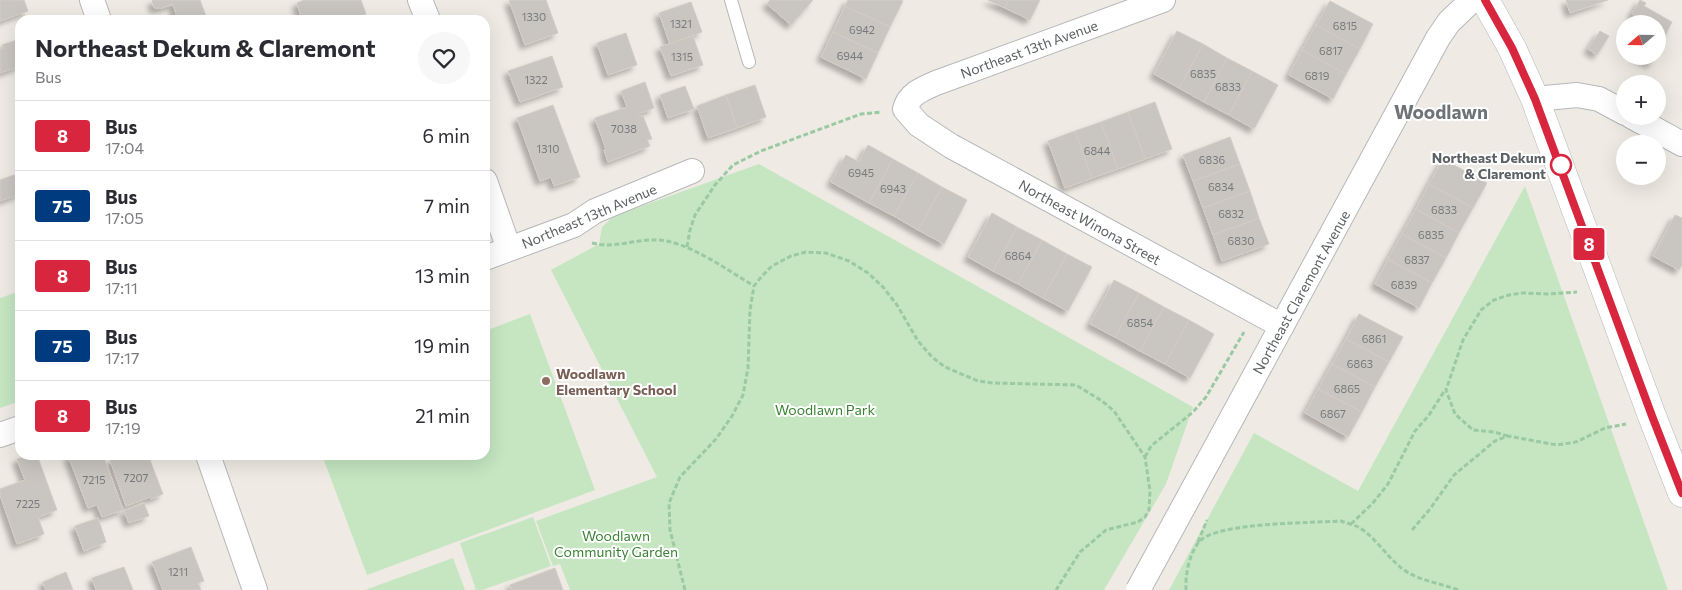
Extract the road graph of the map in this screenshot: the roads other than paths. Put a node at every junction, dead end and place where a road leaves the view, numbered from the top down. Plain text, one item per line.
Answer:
1 (92, 0) edge
2 (420, 0) edge
3 (731, 0) edge
4 (1472, 0) edge
5 (1485, 0) edge
6 (1148, 2) edge
7 (97, 15) edge
8 (426, 15) edge
9 (749, 62) dead end
10 (1535, 99) junction
11 (1616, 108) edge
12 (905, 109) joint
13 (1647, 125) edge
14 (1682, 144) edge
15 (692, 171) dead end
16 (490, 196) edge
17 (509, 250) junction
18 (490, 256) edge
19 (1282, 326) junction
20 (15, 430) edge
21 (0, 435) edge
22 (210, 460) edge
23 (1682, 493) edge
24 (255, 590) edge
25 (1138, 590) edge

1 - 7 street
2 - 8 street
3 - 9 lane
4 - 19 street, Northeast Claremont Avenue
5 - 10 street
6 - 12 street, Northeast 13th Avenue
10 - 11 street
10 - 23 street
12 - 19 street, Northeast Winona Street
13 - 14 street
15 - 17 street, Northeast 13th Avenue
16 - 17 street
17 - 18 street, Northeast 13th Avenue
19 - 25 street, Northeast Claremont Avenue, bridge
20 - 21 street
22 - 24 street

